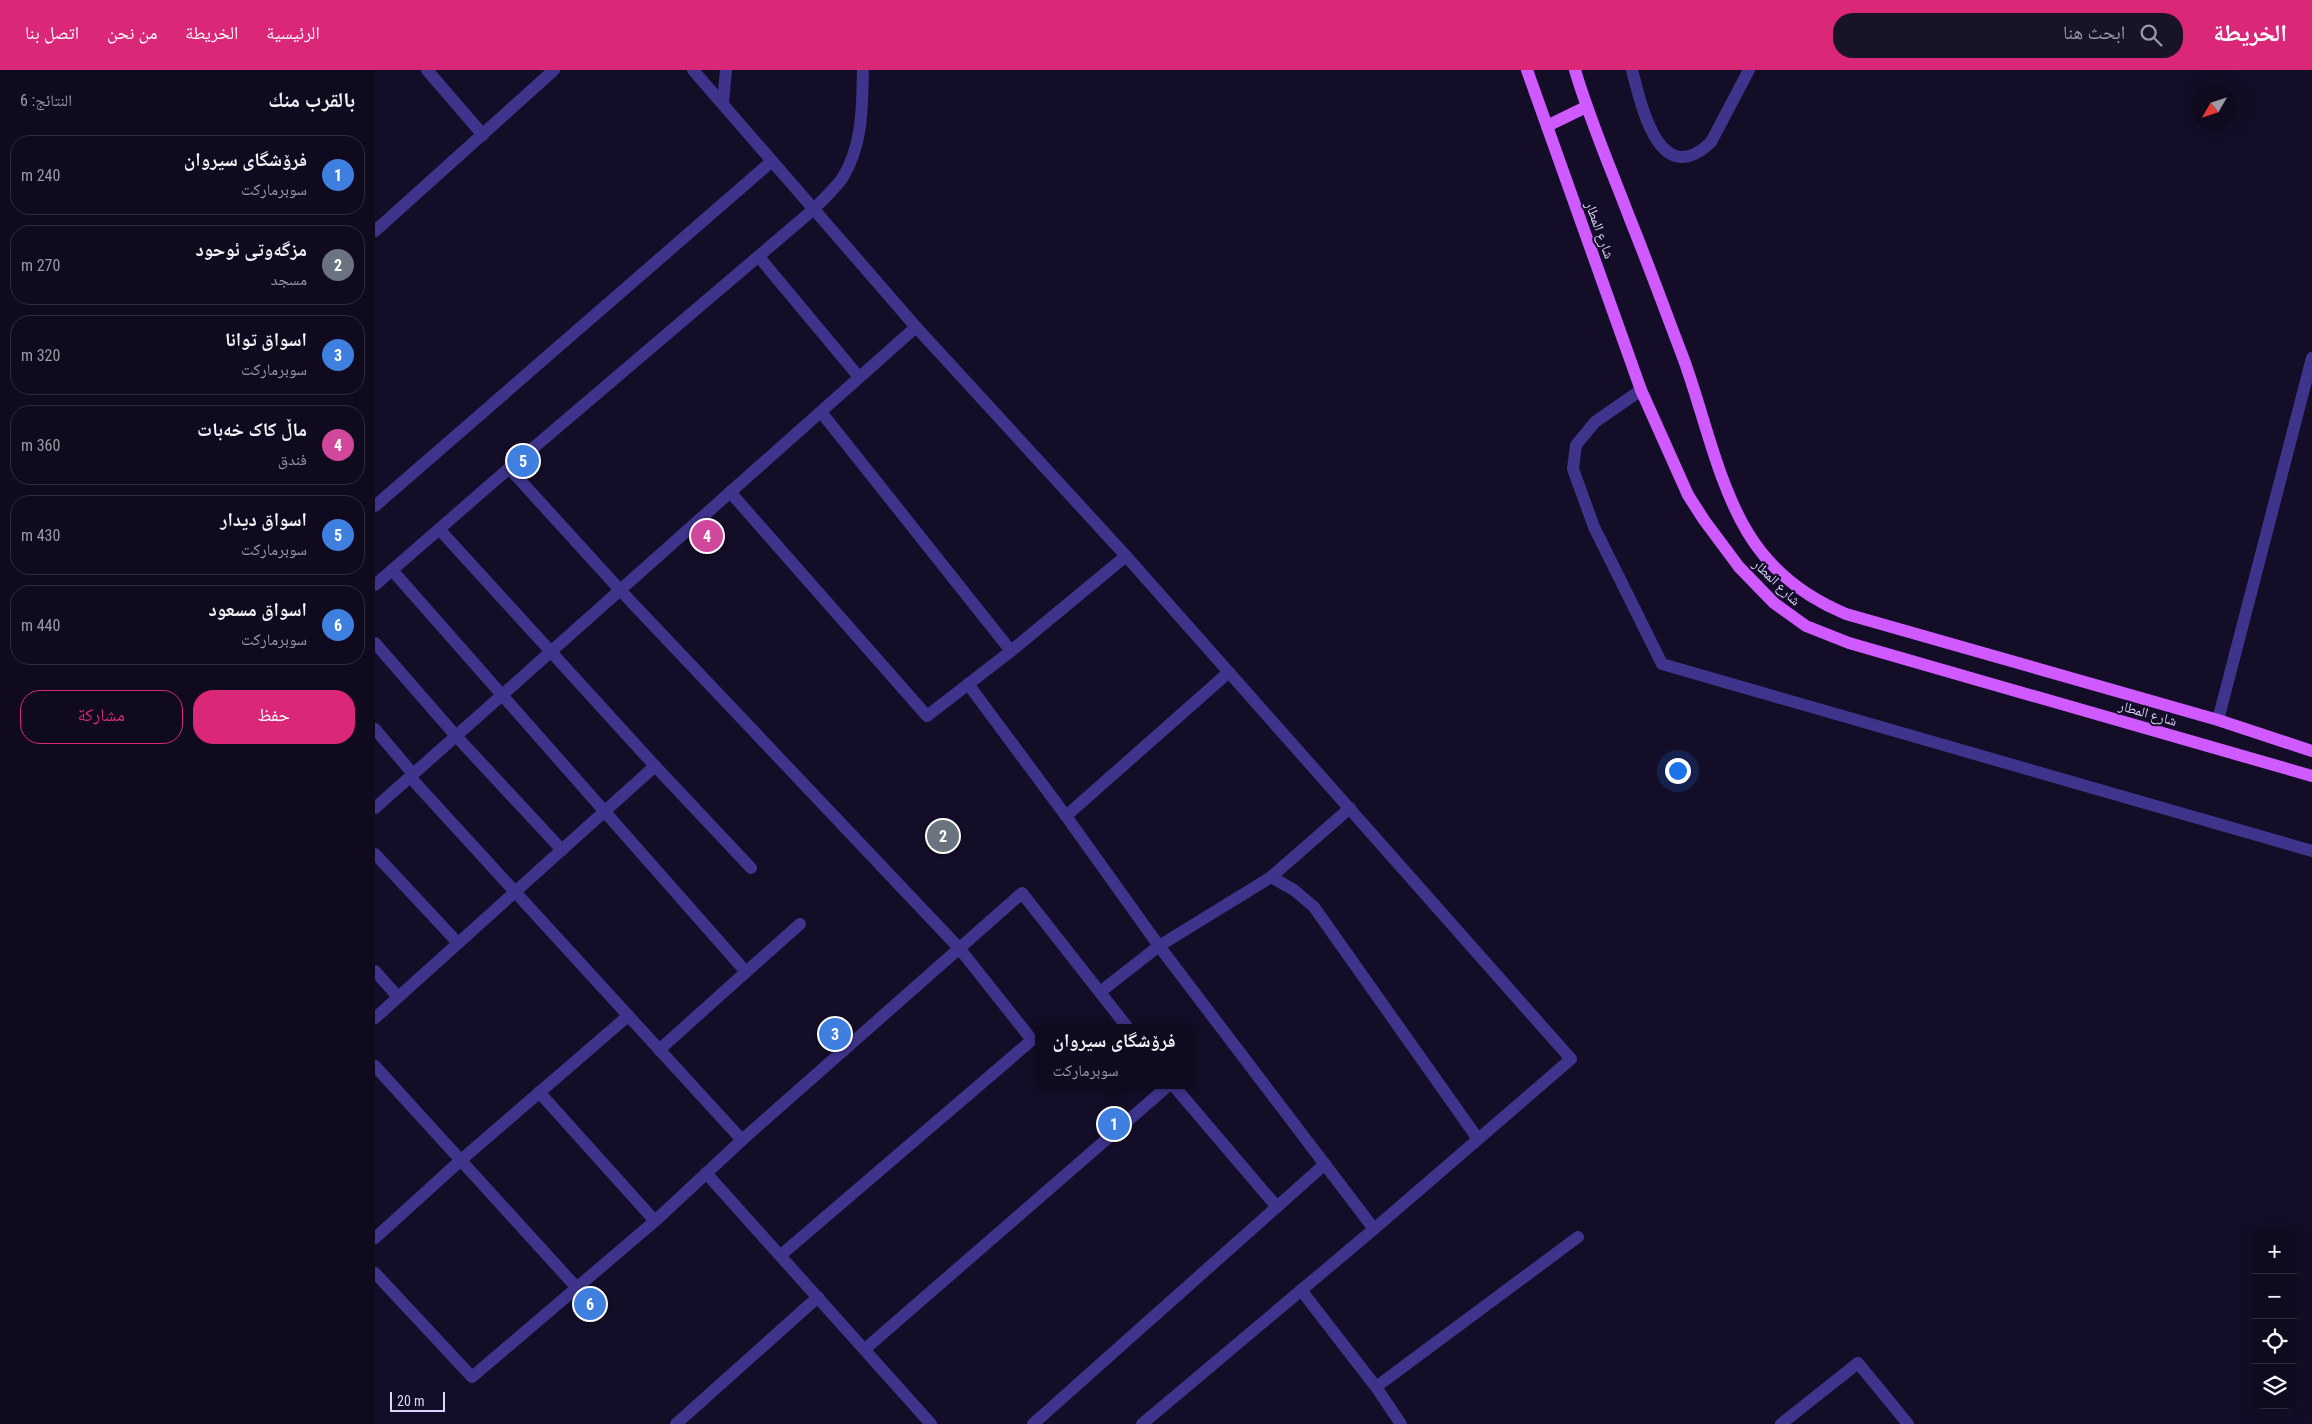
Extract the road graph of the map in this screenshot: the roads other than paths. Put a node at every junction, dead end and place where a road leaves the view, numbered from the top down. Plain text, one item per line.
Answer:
1 (427, 70) edge
2 (554, 70) edge
3 (693, 70) edge
4 (726, 70) edge
5 (863, 70) edge
6 (1527, 70) edge
7 (1575, 70) edge
8 (1632, 70) edge
9 (1749, 70) edge
10 (723, 103) junction
11 (1586, 107) junction
12 (1547, 126) junction
13 (483, 135) junction
14 (772, 161) junction
15 (814, 209) junction
16 (375, 230) edge
17 (759, 256) junction
18 (916, 327) junction
19 (2312, 358) edge
20 (859, 378) junction
21 (1641, 390) junction
22 (821, 412) junction
23 (509, 468) junction
24 (730, 492) junction
25 (375, 506) edge
26 (439, 529) junction
27 (1126, 556) junction
28 (392, 570) junction
29 (375, 585) edge
30 (620, 590) junction
31 (375, 643) edge
32 (1011, 651) junction
33 (550, 652) junction
34 (1229, 672) junction
35 (968, 684) junction
36 (503, 694) junction
37 (2218, 720) junction
38 (375, 729) edge
39 (456, 736) junction
40 (2312, 751) edge
41 (655, 766) junction
42 (411, 775) junction
43 (2312, 776) edge
44 (375, 808) edge
45 (1350, 808) junction
46 (604, 812) junction
47 (1067, 816) junction
48 (562, 850) junction
49 (2312, 851) edge
50 (375, 854) edge
51 (751, 868) dead end
52 (1271, 877) junction
53 (515, 892) junction
54 (800, 924) dead end
55 (458, 943) junction
56 (1159, 946) junction
57 (959, 948) junction
58 (375, 971) edge
59 (746, 972) junction
60 (1100, 992) junction
61 (398, 997) junction
62 (628, 1016) junction
63 (375, 1018) edge
64 (1125, 1024) edge
65 (659, 1050) junction
66 (375, 1066) edge
67 (1164, 1089) edge
68 (1176, 1089) edge
69 (539, 1092) junction
70 (1478, 1139) junction
71 (742, 1140) junction
72 (461, 1160) junction
73 (1325, 1164) junction
74 (706, 1173) junction
75 (1277, 1207) junction
76 (655, 1221) junction
77 (1374, 1229) junction
78 (1578, 1237) dead end
79 (375, 1238) edge
80 (781, 1255) junction
81 (375, 1273) edge
82 (577, 1288) junction
83 (1301, 1290) junction
84 (818, 1297) junction
85 (865, 1349) junction
86 (1376, 1387) junction
87 (676, 1424) edge
88 (931, 1424) edge
89 (1033, 1424) edge
90 (1142, 1424) edge
91 (1401, 1424) edge
92 (1781, 1424) edge
93 (1908, 1424) edge

1 - 13 street
2 - 13 street
3 - 10 street
4 - 10 street
5 - 15 street
6 - 12 main road, شارع المطار
7 - 11 main road, شارع المطار
8 - 9 street
10 - 14 street
11 - 12 main road
11 - 37 main road, شارع المطار
12 - 21 main road, شارع المطار
13 - 16 street
14 - 15 street
14 - 25 street
15 - 17 street
15 - 18 street
17 - 20 street
17 - 23 street
18 - 20 street
18 - 27 street
19 - 37 street
20 - 22 street
21 - 43 main road, شارع المطار
21 - 49 street
22 - 24 street
22 - 32 street
23 - 26 street
23 - 30 street
24 - 30 street
24 - 35 street
26 - 28 street
26 - 33 street
27 - 32 street
27 - 34 street
28 - 29 street
28 - 36 street
30 - 33 street
30 - 57 street
31 - 39 street
32 - 35 street
33 - 36 street
33 - 41 street
34 - 45 street
34 - 47 street
35 - 47 street
36 - 39 street
36 - 46 street
37 - 40 main road, شارع المطار
38 - 42 street
39 - 42 street
39 - 48 street
41 - 46 street
41 - 51 street
42 - 44 street
42 - 53 street
45 - 52 street
45 - 70 street
46 - 48 street
46 - 59 street
47 - 56 street
48 - 53 street
50 - 55 street
52 - 56 street
52 - 70 street
53 - 55 street
53 - 62 street
54 - 59 street
55 - 61 street
56 - 60 street
56 - 73 street
57 - 60 street
57 - 71 street
57 - 80 street
58 - 61 street
59 - 65 street
60 - 64 street
61 - 63 street
62 - 65 street
62 - 69 street
65 - 71 street
66 - 72 street
67 - 85 street
68 - 75 street
69 - 72 street
69 - 76 street
70 - 77 street
71 - 74 street
72 - 79 street
72 - 82 street
73 - 75 street
73 - 77 street
74 - 76 street
74 - 80 street
75 - 89 street
76 - 82 street
77 - 83 street
78 - 86 street
80 - 84 street
81 - 82 street
83 - 86 street
83 - 90 street
84 - 85 street
84 - 87 street
85 - 88 street
86 - 91 street
92 - 93 street

